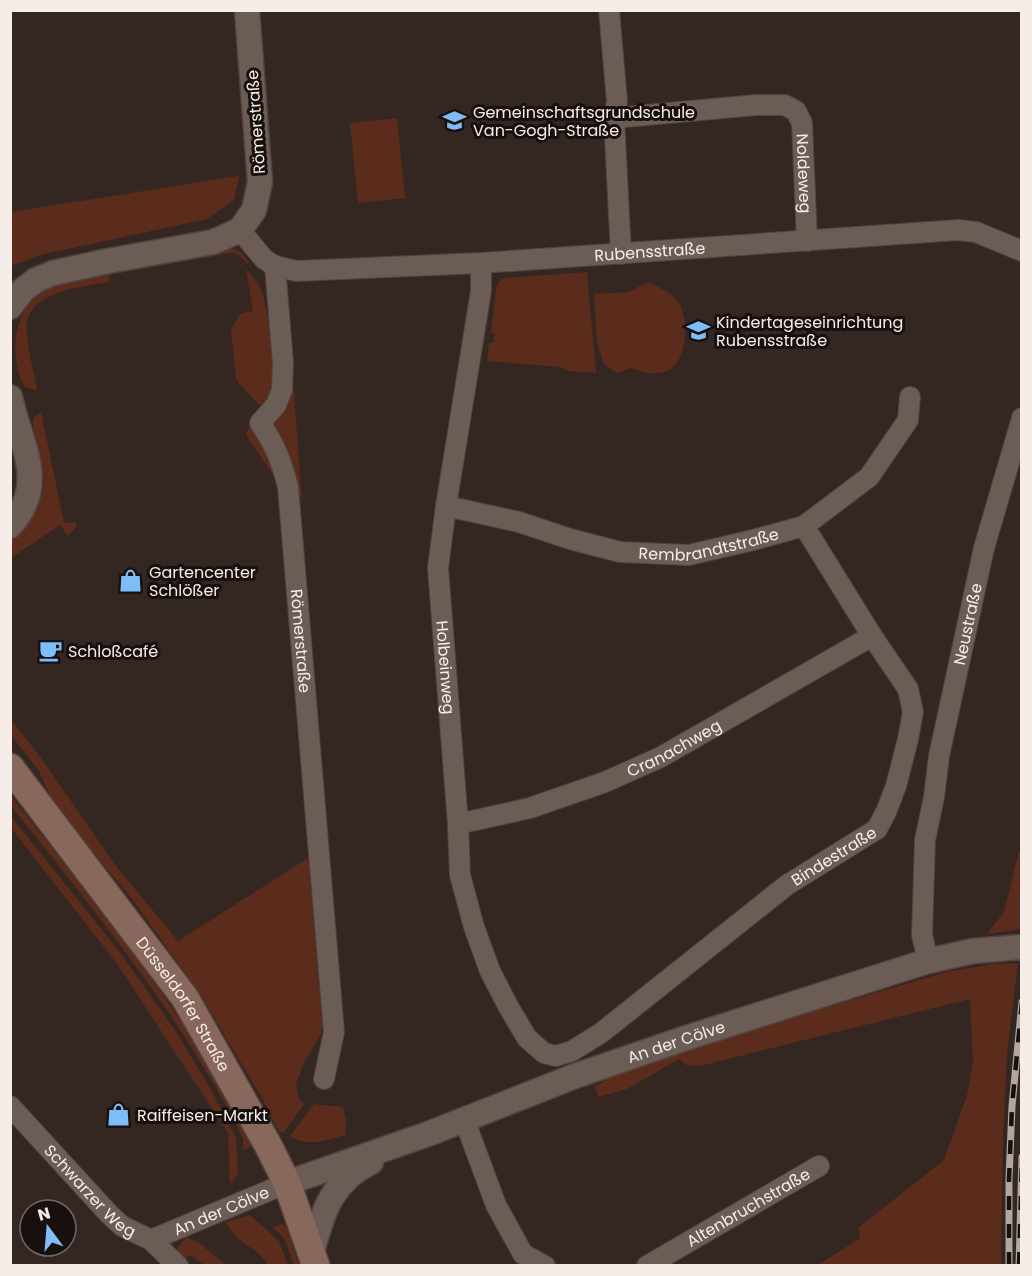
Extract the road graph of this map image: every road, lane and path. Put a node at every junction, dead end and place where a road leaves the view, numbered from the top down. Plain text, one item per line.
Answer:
1 (247, 10) edge
2 (609, 10) edge
3 (614, 118) junction
4 (240, 230) junction
5 (807, 242) junction
6 (1022, 251) edge
7 (621, 254) junction
8 (481, 263) junction
9 (275, 266) junction
10 (10, 307) edge
11 (10, 397) edge
12 (910, 397) dead end
13 (1022, 418) edge
14 (446, 506) junction
15 (10, 526) edge
16 (804, 526) junction
17 (872, 636) junction
18 (10, 767) edge
19 (458, 824) junction
20 (1017, 947) edge
21 (928, 961) junction
22 (544, 1053) joint
23 (324, 1079) dead end
24 (10, 1106) edge
25 (464, 1119) junction
26 (428, 1134) junction
27 (819, 1166) dead end
28 (286, 1183) junction
29 (151, 1240) junction
30 (314, 1258) edge
31 (178, 1266) edge
32 (545, 1266) edge
33 (647, 1266) edge

1 - 4 street, Römerstraße
2 - 3 street
3 - 5 street, Noldeweg
3 - 7 street
4 - 9 street
4 - 10 street
5 - 6 street, Rubensstraße
5 - 7 street, Rubensstraße
7 - 8 street, Rubensstraße
8 - 9 street, Rubensstraße
8 - 14 street, Holbeinweg
9 - 23 street, Römerstraße
11 - 15 street
12 - 16 street, Rembrandtstraße
13 - 21 street, Neustraße
14 - 16 street, Rembrandtstraße
14 - 19 street, Holbeinweg
16 - 17 street, Bindestraße
17 - 19 street, Cranachweg
17 - 22 street, Bindestraße
18 - 28 main road, Düsseldorfer Straße
19 - 22 street, Holbeinweg
20 - 21 street, An der Cölve
21 - 25 street, An der Cölve
24 - 29 street, Schwarzer Weg
25 - 26 street, An der Cölve
25 - 32 street
26 - 28 street, An der Cölve
26 - 30 street, An der Cölve
27 - 33 street, Altenbruchstraße
28 - 29 street, An der Cölve
28 - 30 main road, Düsseldorfer Straße
29 - 31 street, Schwarzer Weg

